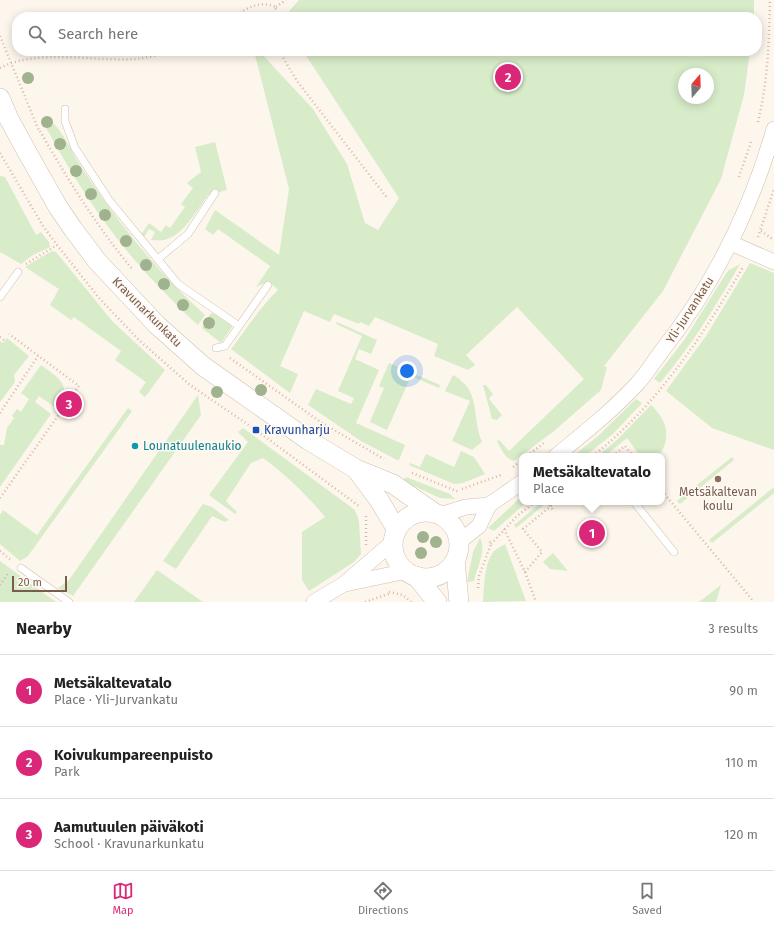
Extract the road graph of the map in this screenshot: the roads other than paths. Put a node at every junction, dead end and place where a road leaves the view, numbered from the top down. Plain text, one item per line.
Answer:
1 (1, 105) edge
2 (65, 109) dead end
3 (774, 129) edge
4 (215, 193) dead end
5 (731, 243) junction
6 (158, 259) junction
7 (774, 262) edge
8 (18, 272) road end
9 (268, 285) dead end
10 (0, 297) edge
11 (238, 326) junction
12 (216, 348) road end
13 (560, 453) edge
14 (356, 469) junction
15 (519, 484) edge
16 (490, 505) junction
17 (636, 505) edge
18 (437, 514) junction
19 (395, 536) junction
20 (459, 542) junction
21 (674, 552) dead end
22 (455, 562) junction
23 (21, 568) dead end
24 (411, 573) junction
25 (344, 584) junction
26 (69, 602) edge
27 (314, 602) edge
28 (437, 602) edge
29 (459, 602) edge

1 - 14 street, Kravunarkunkatu
2 - 6 lane
3 - 5 street, Yli-Jurvankatu
4 - 6 lane
5 - 7 street
5 - 13 street, Yli-Jurvankatu
6 - 11 lane
8 - 10 lane
9 - 11 lane
11 - 12 lane
14 - 18 street, Kravunarkunkatu
14 - 19 street, Kravunarkunkatu
15 - 16 street
16 - 18 street
16 - 20 street
17 - 21 lane
18 - 19 street
18 - 20 street
19 - 24 street
19 - 25 street
20 - 22 street
22 - 24 street
22 - 29 street
23 - 26 lane
24 - 25 street
24 - 28 street
25 - 27 street

